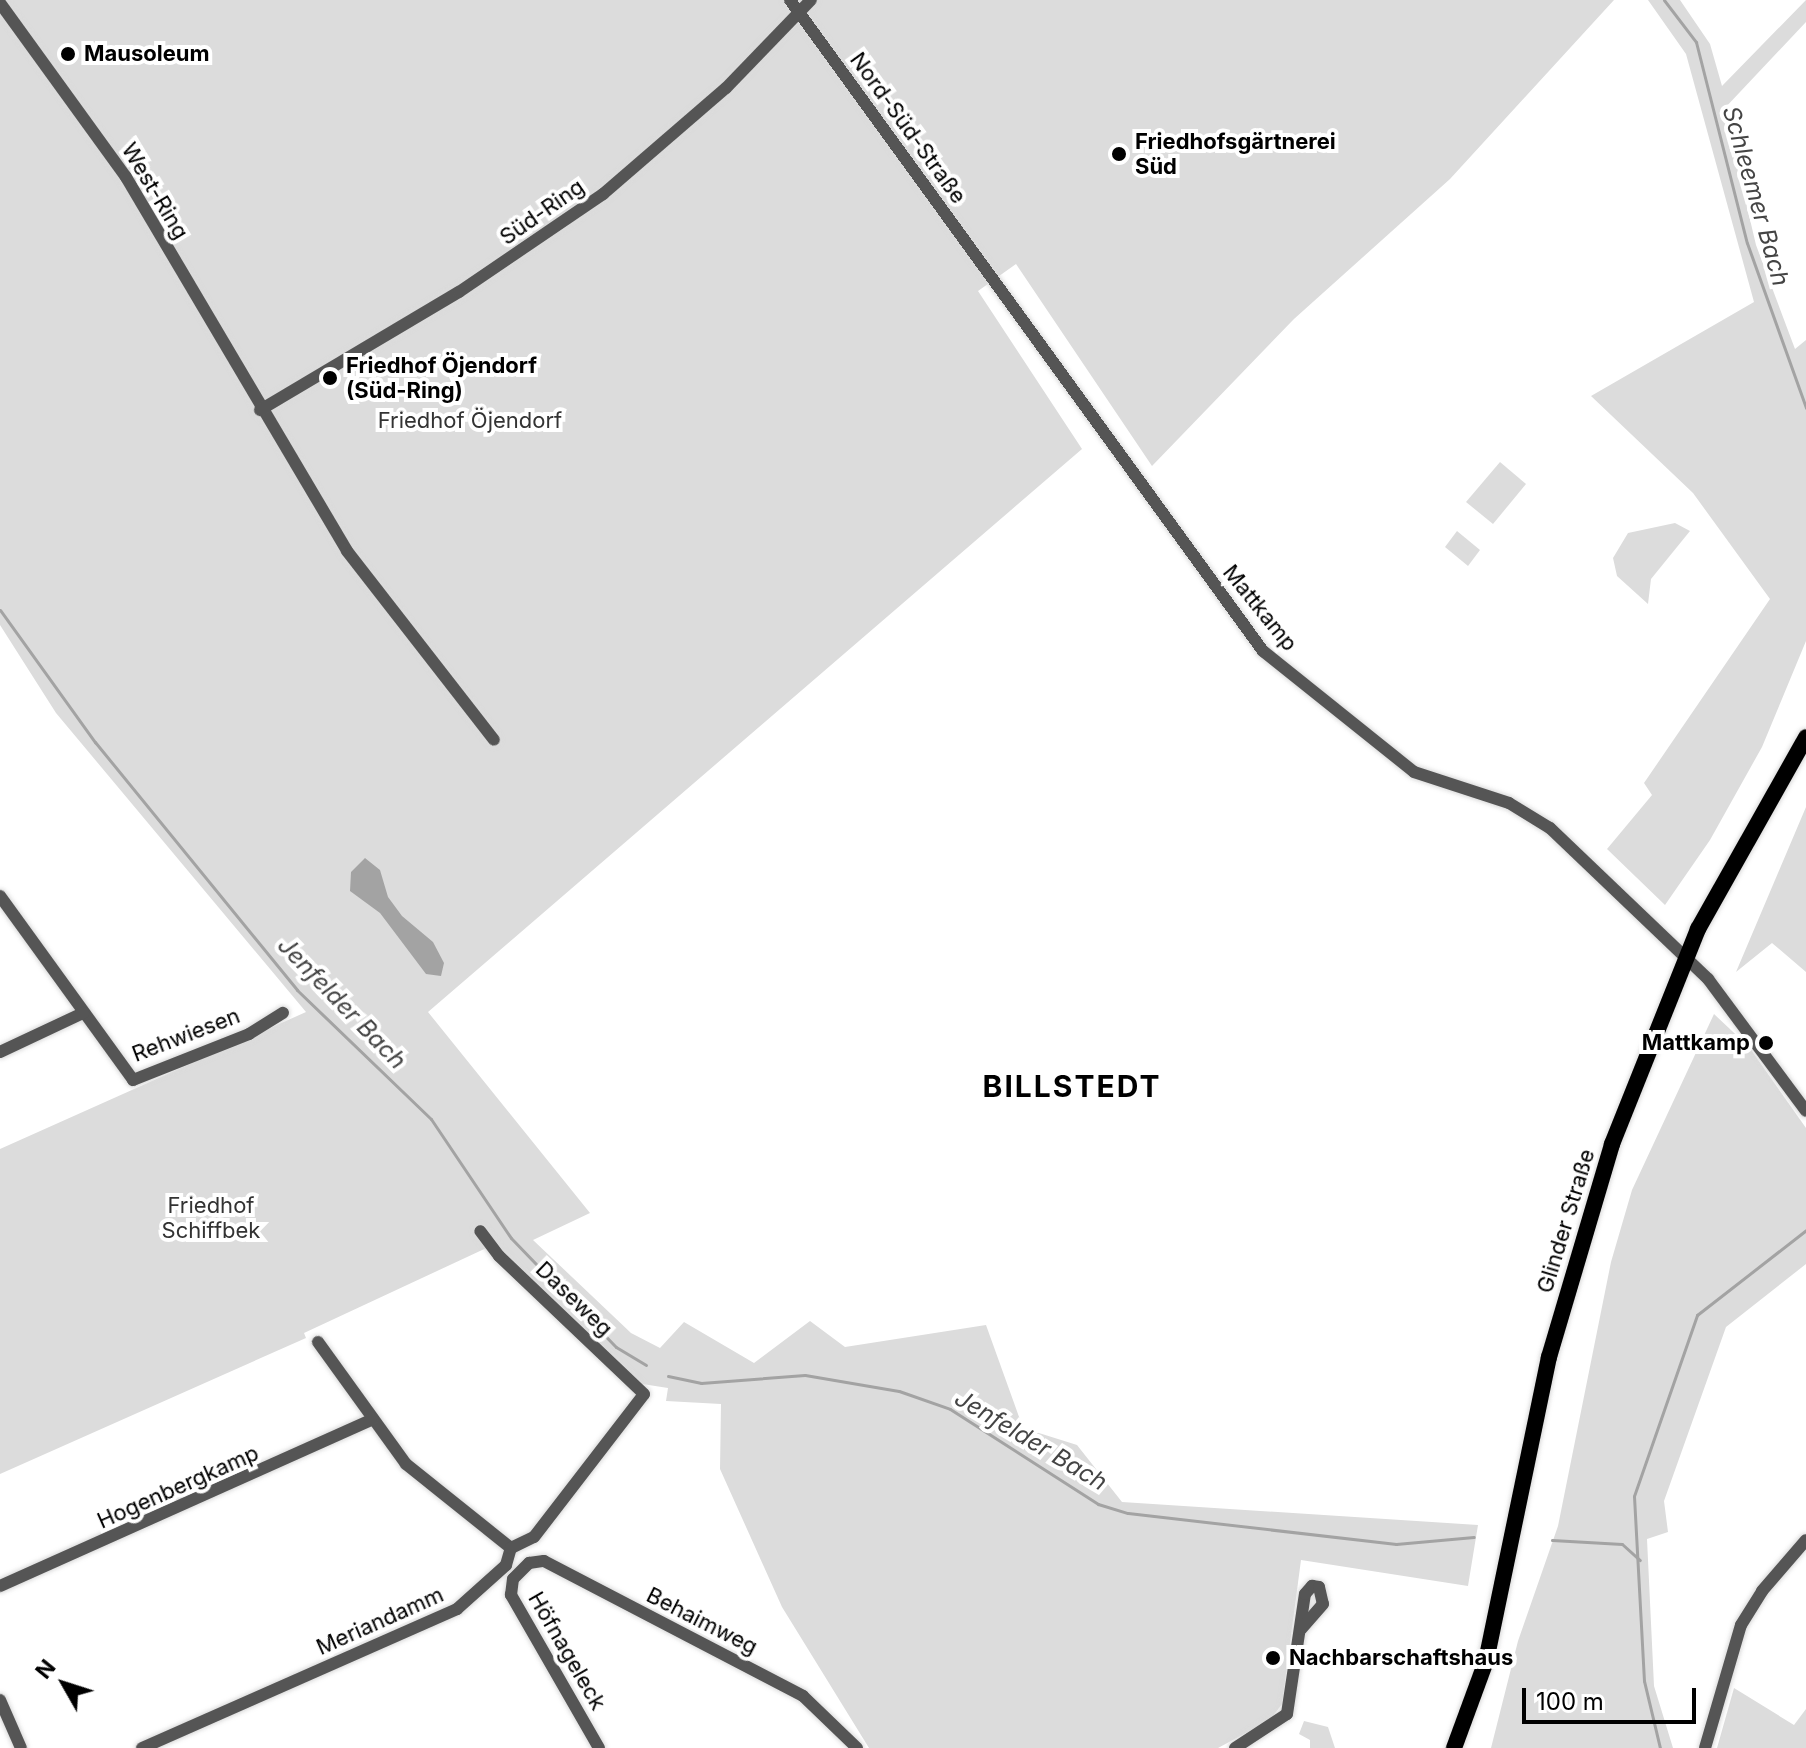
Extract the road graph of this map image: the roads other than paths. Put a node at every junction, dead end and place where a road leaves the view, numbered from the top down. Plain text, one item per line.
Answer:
1 (790, 0) edge
2 (811, 0) edge
3 (0, 3) edge
4 (800, 12) junction
5 (994, 279) joint
6 (260, 410) junction
7 (1806, 737) edge
8 (494, 740) dead end
9 (0, 896) edge
10 (1686, 957) junction
11 (83, 1013) junction
12 (283, 1013) dead end
13 (0, 1052) edge
14 (1806, 1111) edge
15 (480, 1231) dead end
16 (318, 1342) dead end
17 (644, 1394) joint
18 (371, 1420) junction
19 (1806, 1540) edge
20 (511, 1548) junction
21 (517, 1573) joint
22 (0, 1586) edge
23 (1301, 1629) dead end
24 (0, 1700) edge
25 (21, 1748) edge
26 (142, 1748) edge
27 (599, 1748) edge
28 (857, 1748) edge
29 (1235, 1748) edge
30 (1454, 1748) edge
31 (1705, 1748) edge

1 - 4 street, Nord-Süd-Straße
2 - 4 street, Süd-Ring
3 - 6 street, West-Ring
4 - 5 street, Nord-Süd-Straße
4 - 6 street, Süd-Ring
5 - 10 street, Mattkamp
6 - 8 street, West-Ring
7 - 10 main road, Glinder Straße
9 - 11 street
10 - 14 street, Mattkamp
10 - 30 main road, Glinder Straße
11 - 12 street, Rehwiesen
11 - 13 street
15 - 17 street, Daseweg
16 - 18 street
17 - 20 street, Meriandamm
18 - 20 street
18 - 22 street, Hogenbergkamp
19 - 31 street
20 - 26 street, Meriandamm
21 - 27 street, Höfnageleck
21 - 28 street, Behaimweg
23 - 29 street
24 - 25 street

